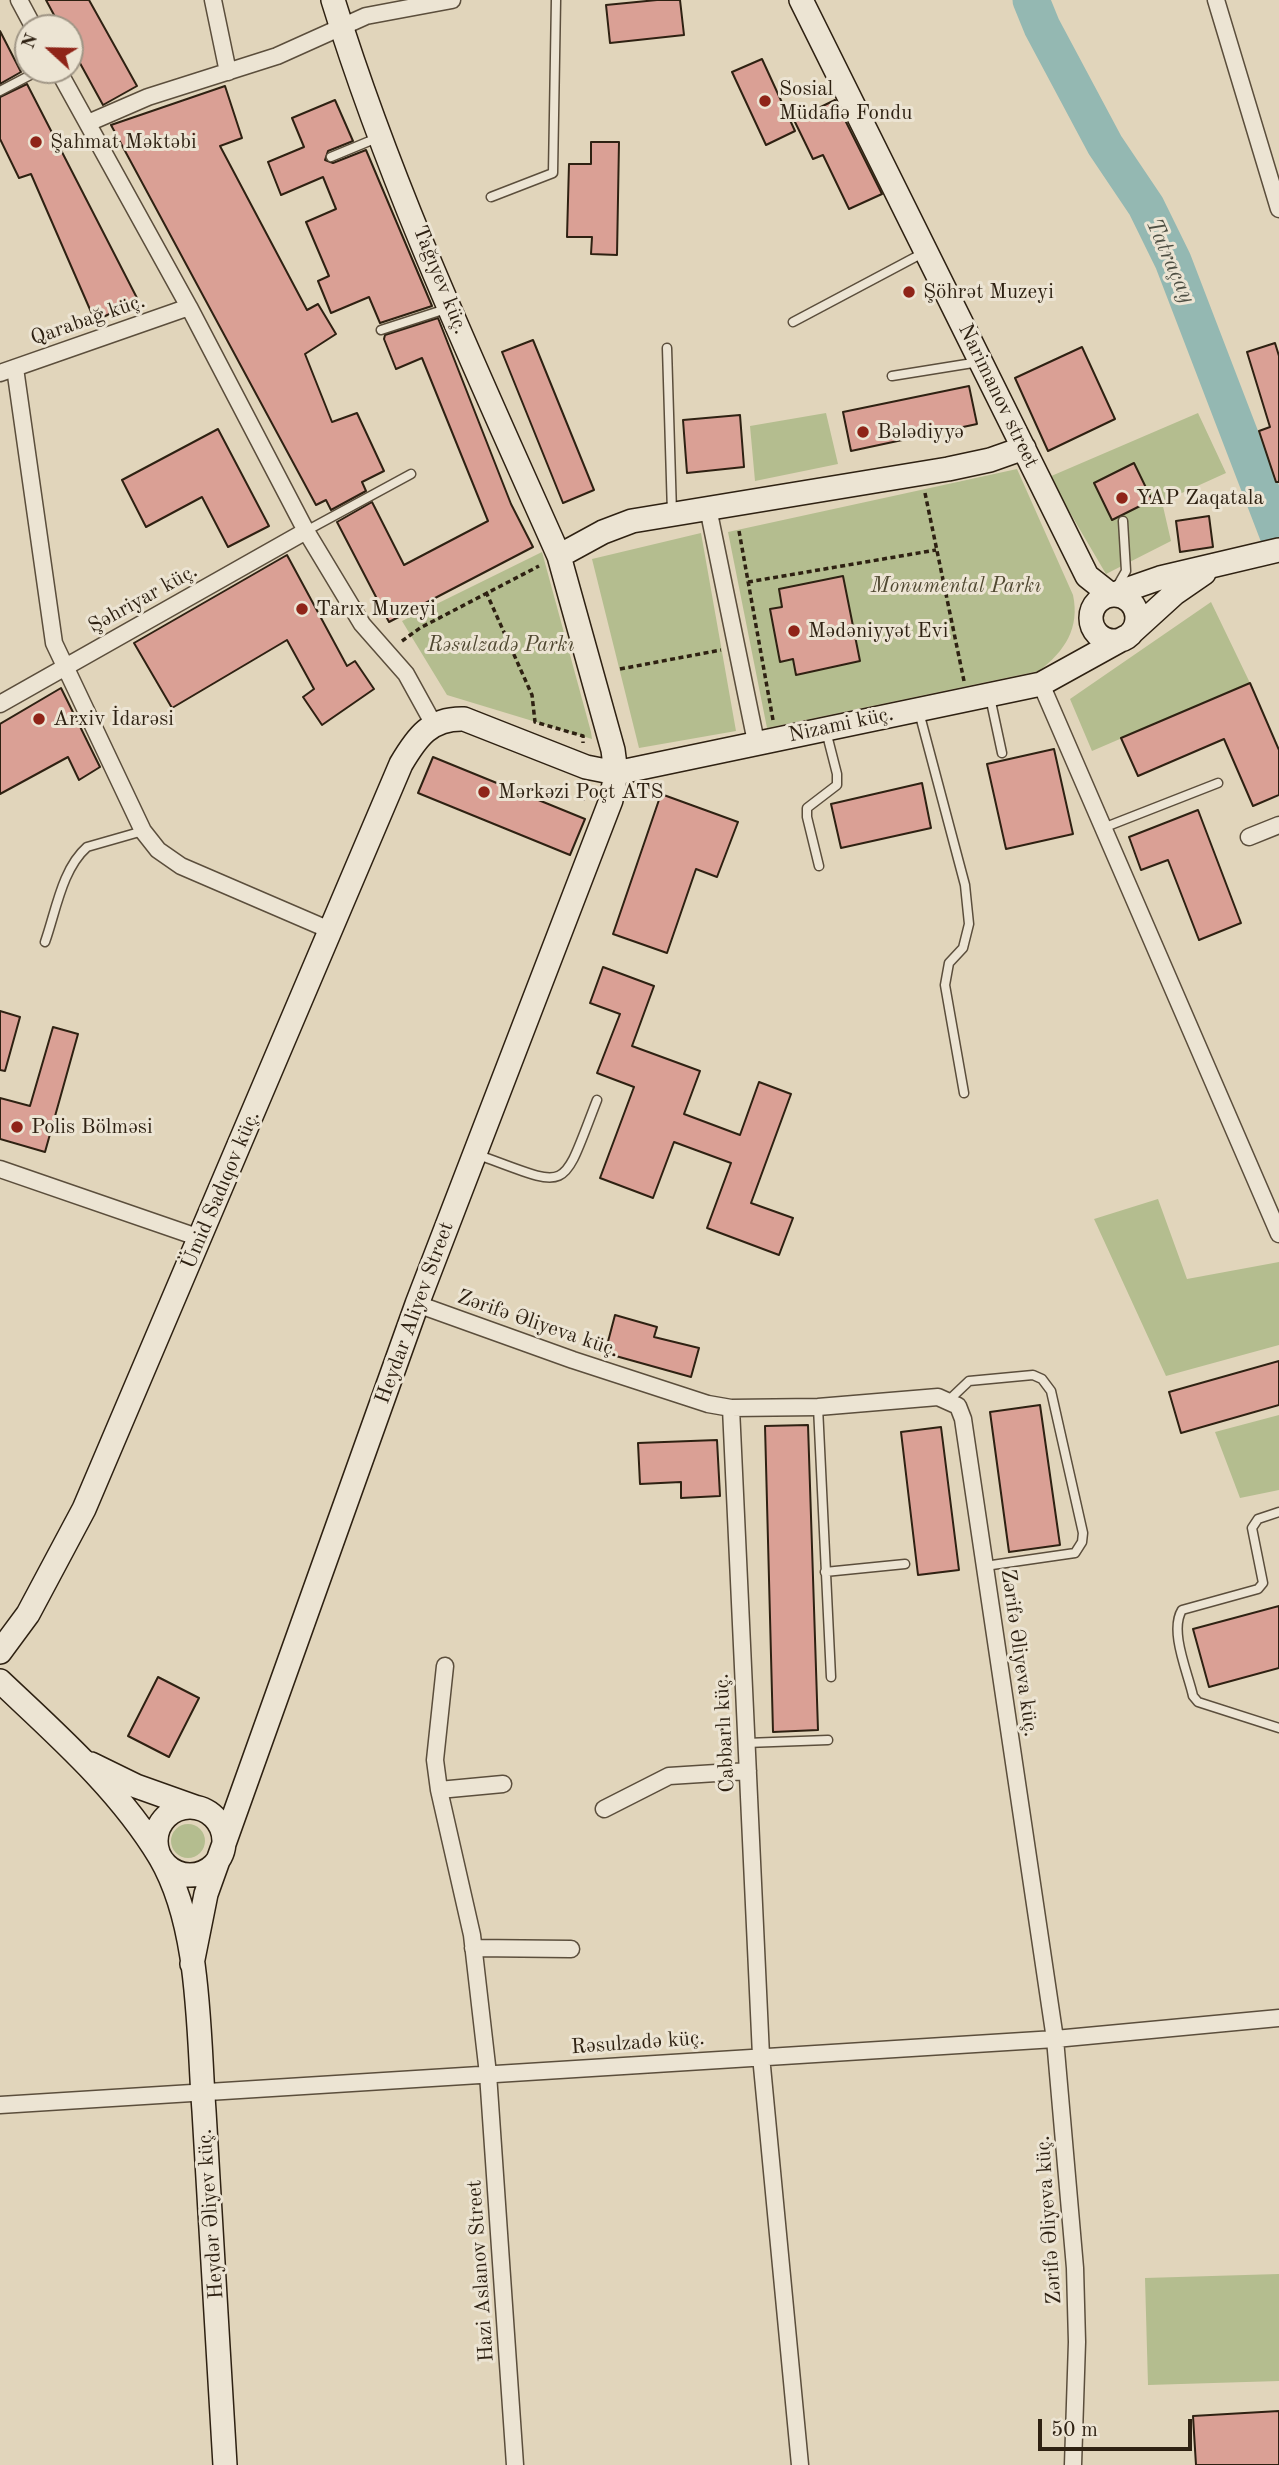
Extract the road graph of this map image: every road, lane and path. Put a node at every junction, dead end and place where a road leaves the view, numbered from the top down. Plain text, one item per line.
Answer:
1 (213, 0) edge
2 (333, 0) edge
3 (452, 0) edge
4 (556, 0) edge
5 (801, 0) edge
6 (1216, 0) edge
7 (341, 27) junction
8 (228, 72) junction
9 (66, 84) edge
10 (88, 123) junction
11 (381, 136) junction
12 (331, 157) dead end
13 (491, 197) dead end
14 (1279, 209) edge
15 (927, 251) junction
16 (189, 307) junction
17 (450, 308) junction
18 (793, 323) dead end
19 (381, 330) dead end
20 (667, 348) dead end
21 (982, 362) junction
22 (8, 371) edge
23 (892, 376) dead end
24 (1024, 448) junction
25 (411, 474) dead end
26 (925, 491) dead end
27 (708, 508) junction
28 (672, 513) junction
29 (1123, 521) dead end
30 (306, 531) junction
31 (738, 531) dead end
32 (937, 550) junction
33 (1279, 550) edge
34 (559, 556) junction
35 (1222, 563) junction
36 (748, 582) junction
37 (486, 592) junction
38 (1111, 595) junction
39 (1091, 618) junction
40 (1128, 635) junction
41 (722, 649) dead end
42 (386, 652) junction
43 (63, 668) junction
44 (620, 669) dead end
45 (1064, 673) junction
46 (1041, 684) junction
47 (965, 686) dead end
48 (989, 694) junction
49 (0, 704) edge
50 (918, 709) junction
51 (433, 723) junction
52 (774, 726) dead end
53 (826, 728) junction
54 (583, 736) dead end
55 (756, 742) junction
56 (1002, 753) dead end
57 (617, 773) junction
58 (1218, 783) dead end
59 (1279, 825) edge
60 (1103, 828) junction
61 (143, 831) junction
62 (1249, 837) dead end
63 (819, 866) dead end
64 (332, 931) junction
65 (45, 942) dead end
66 (964, 1093) dead end
67 (597, 1100) dead end
68 (474, 1153) junction
69 (0, 1169) edge
70 (1279, 1234) edge
71 (200, 1238) junction
72 (417, 1304) junction
73 (949, 1399) junction
74 (818, 1407) junction
75 (731, 1408) junction
76 (1279, 1512) edge
77 (905, 1564) dead end
78 (985, 1566) junction
79 (825, 1572) junction
80 (0, 1653) edge
81 (445, 1666) dead end
82 (831, 1677) dead end
83 (0, 1681) edge
84 (1279, 1728) edge
85 (828, 1740) dead end
86 (746, 1743) junction
87 (86, 1762) junction
88 (748, 1771) junction
89 (503, 1784) dead end
90 (439, 1790) junction
91 (198, 1808) junction
92 (604, 1809) dead end
93 (159, 1857) junction
94 (220, 1857) junction
95 (473, 1948) junction
96 (571, 1949) dead end
97 (192, 1964) junction
98 (1279, 2018) edge
99 (1055, 2039) junction
100 (761, 2056) junction
101 (488, 2074) junction
102 (202, 2094) junction
103 (0, 2105) edge
104 (225, 2465) edge
105 (515, 2465) edge
106 (800, 2465) edge
107 (1073, 2465) edge

1 - 8 street
2 - 7 main road, Tağıyev küç.
3 - 7 street
4 - 13 lane
5 - 15 main road, Narimanov street
6 - 14 street
7 - 8 street
7 - 11 main road, Tağıyev küç.
8 - 10 street
9 - 10 street
10 - 16 street
11 - 12 lane
11 - 17 main road, Tağıyev küç.
15 - 18 lane
15 - 21 main road, Narimanov street
16 - 22 street, Qarabağ küç.
16 - 30 street
17 - 19 lane
17 - 34 main road, Tağıyev küç.
20 - 28 lane
21 - 23 lane
21 - 24 main road, Narimanov street
22 - 43 street
24 - 27 main road
24 - 38 main road, Narimanov street
25 - 30 lane
26 - 32 path
27 - 28 main road
27 - 55 street
28 - 34 main road
29 - 38 lane
30 - 42 street
30 - 43 street, Şəhriyar küç.
31 - 36 path
32 - 36 path
32 - 47 path
33 - 35 main road
34 - 37 path
34 - 57 main road, Tağıyev küç.
35 - 38 main road
35 - 40 main road, Nizami küç.
36 - 52 path
37 - 42 path
37 - 54 path
38 - 39 main road
38 - 40 main road
39 - 40 main road
39 - 45 main road
40 - 45 main road, Nizami küç.
41 - 44 path
42 - 51 street
43 - 49 street, Şəhriyar küç.
43 - 61 street
45 - 46 main road, Nizami küç.
46 - 48 main road, Nizami küç.
46 - 60 street
48 - 50 main road, Nizami küç.
48 - 56 lane
50 - 53 main road, Nizami küç.
50 - 66 lane
51 - 57 main road
51 - 64 main road, Ümid Sadıqov küç.
53 - 55 main road, Nizami küç.
53 - 63 lane
55 - 57 main road, Nizami küç.
57 - 68 main road, Heydar Aliyev Street
58 - 60 lane
59 - 62 street
60 - 70 street
61 - 64 street
61 - 65 lane
64 - 71 main road, Ümid Sadıqov küç.
67 - 68 lane
68 - 72 main road, Heydar Aliyev Street
69 - 71 street
71 - 80 main road, Ümid Sadıqov küç.
72 - 75 street, Zərifə Əliyeva küç.
72 - 94 main road, Heydar Aliyev Street
73 - 74 street, Zərifə Əliyeva küç.
73 - 78 street, Zərifə Əliyeva küç.
73 - 78 lane
74 - 75 street, Zərifə Əliyeva küç.
74 - 79 lane
75 - 86 street, Cabbarlı küç.
76 - 84 lane
77 - 79 lane
78 - 99 street, Zərifə Əliyeva küç.
79 - 82 lane
81 - 90 street, Hazi Aslanov Street
83 - 87 main road
85 - 86 lane
86 - 88 street, Cabbarlı küç.
87 - 91 main road
87 - 93 main road
88 - 92 street
88 - 100 street, Cabbarlı küç.
89 - 90 street
90 - 95 street, Hazi Aslanov Street
91 - 93 main road
91 - 94 main road
93 - 94 main road
93 - 97 main road
94 - 97 main road, Heydar Aliyev Street
95 - 96 street
95 - 101 street, Hazi Aslanov Street
97 - 102 main road, Heydər Əliyev küç.
98 - 99 street, Rəsulzadə küç.
99 - 100 street, Rəsulzadə küç.
99 - 107 street, Zərifə Əliyeva küç.
100 - 101 street, Rəsulzadə küç.
100 - 106 street, Cabbarlı küç.
101 - 102 street, Rəsulzadə küç.
101 - 105 street, Hazi Aslanov Street
102 - 103 street, Rəsulzadə küç.
102 - 104 main road, Heydər Əliyev küç.

